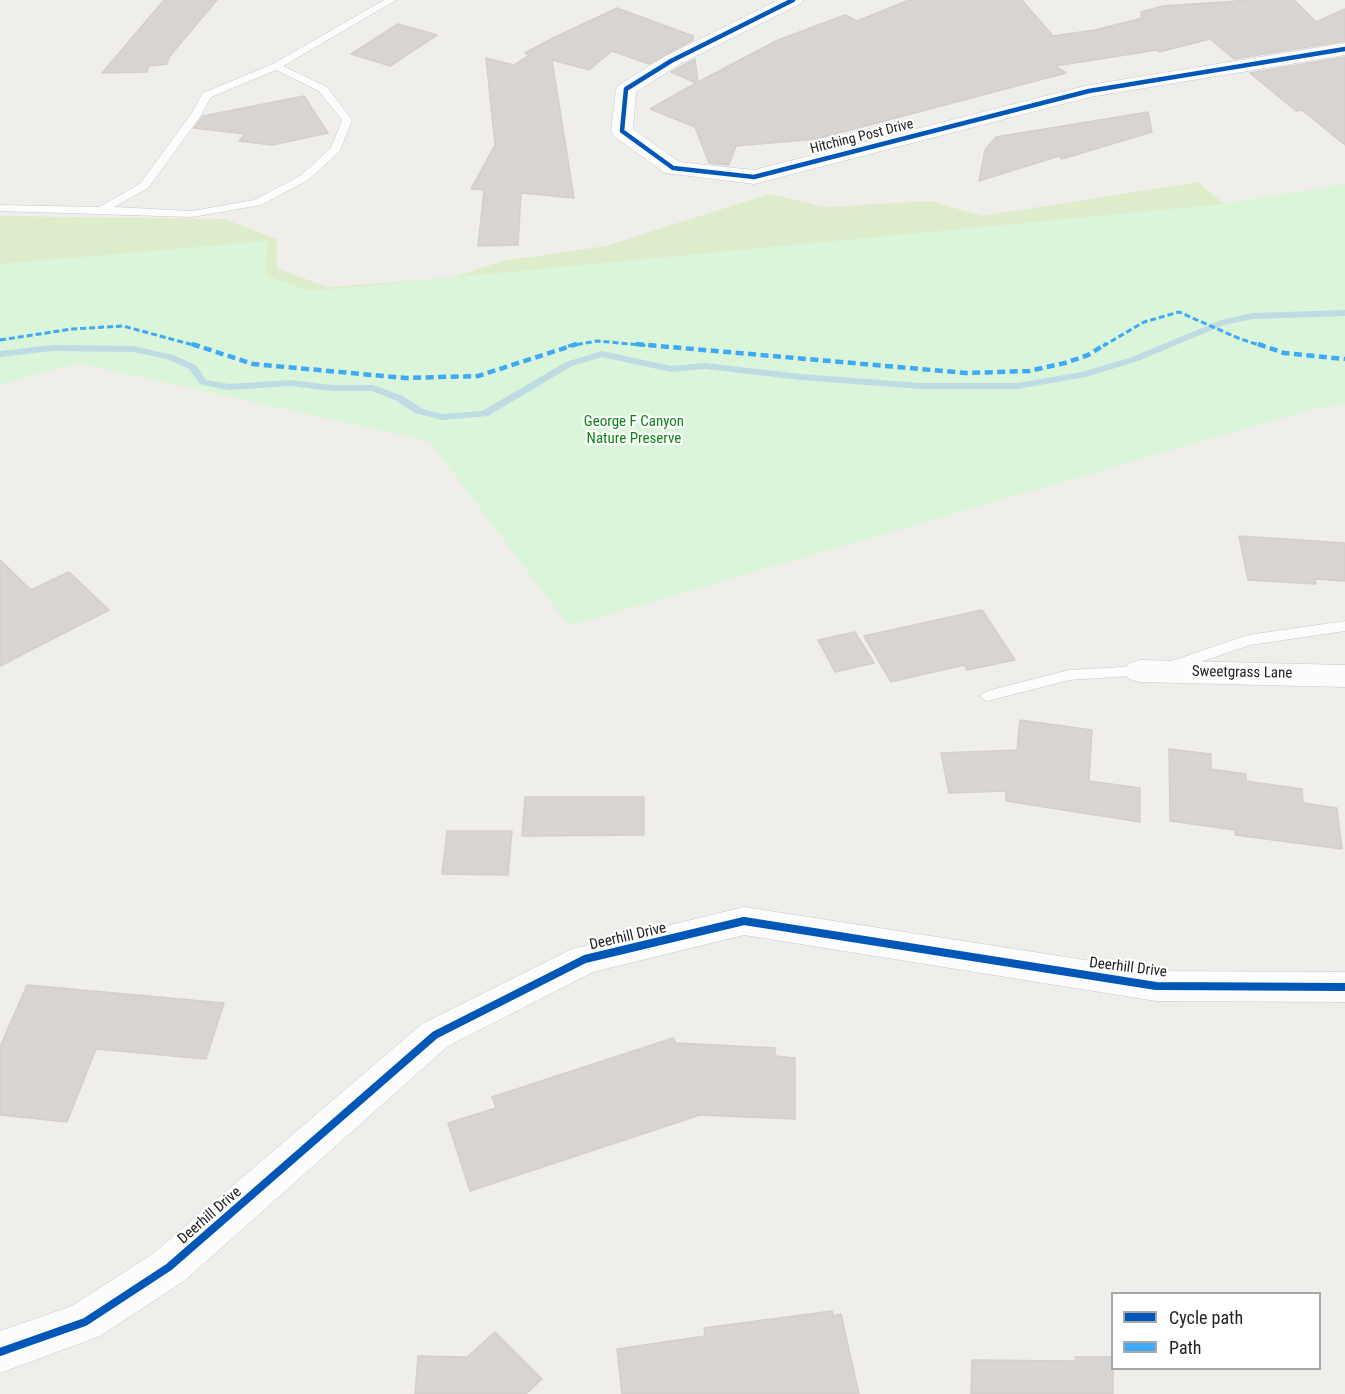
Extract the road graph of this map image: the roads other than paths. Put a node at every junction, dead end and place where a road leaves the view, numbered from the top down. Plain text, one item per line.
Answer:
1 (391, 0) edge
2 (793, 0) edge
3 (1345, 49) edge
4 (276, 66) junction
5 (0, 208) edge
6 (101, 210) junction
7 (1345, 626) edge
8 (1148, 671) junction
9 (1345, 676) edge
10 (987, 696) dead end
11 (1345, 987) edge
12 (0, 1352) edge

1 - 4 lane
2 - 3 street, Hitching Post Drive
4 - 6 lane
4 - 6 lane
5 - 6 lane
7 - 8 lane
8 - 9 street, Sweetgrass Lane
8 - 10 lane
11 - 12 street, Deerhill Drive

